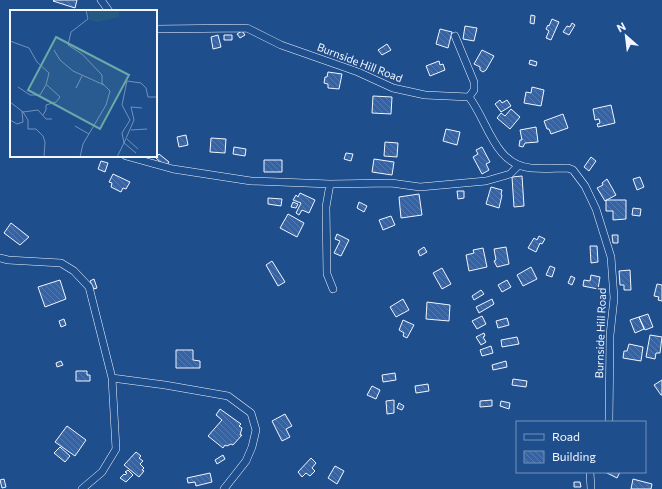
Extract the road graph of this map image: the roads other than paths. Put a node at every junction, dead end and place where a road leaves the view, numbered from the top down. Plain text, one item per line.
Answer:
1 (101, 0) edge
2 (108, 10) edge
3 (157, 29) edge
4 (455, 36) dead end
5 (469, 96) junction
6 (130, 157) edge
7 (518, 166) junction
8 (330, 184) junction
9 (0, 258) edge
10 (333, 289) dead end
11 (112, 378) junction
12 (609, 421) edge
13 (590, 473) edge
14 (82, 489) edge
15 (224, 489) edge
16 (591, 489) edge

1 - 2 street
3 - 5 street, Burnside Hill Road
4 - 5 street
5 - 7 street
6 - 8 street
7 - 8 street
7 - 12 street, Burnside Hill Road
8 - 10 street
9 - 11 street
11 - 14 street
11 - 15 street
13 - 16 street

